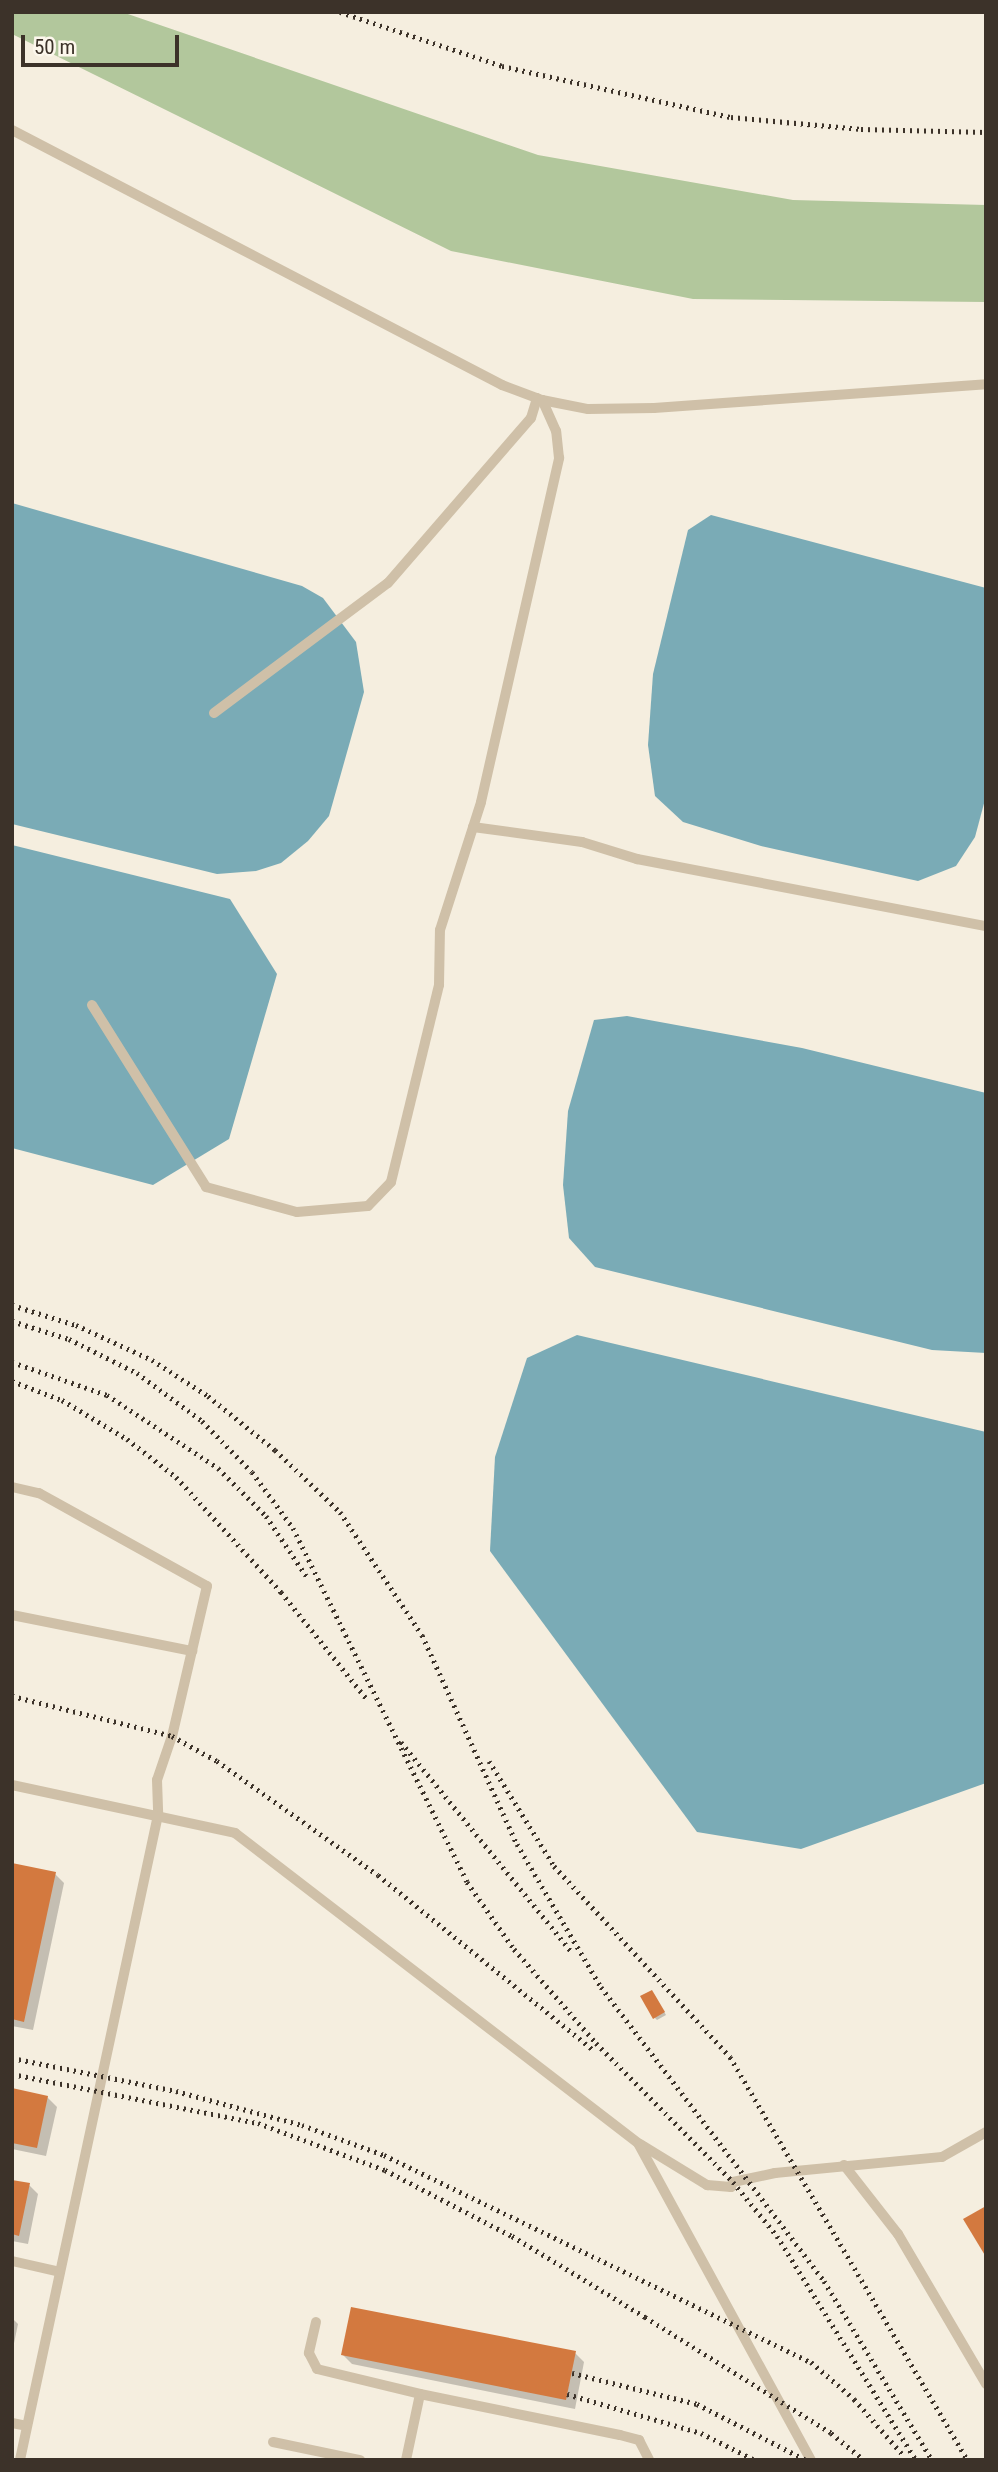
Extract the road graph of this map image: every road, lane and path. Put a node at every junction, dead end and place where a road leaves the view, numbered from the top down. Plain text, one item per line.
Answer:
1 (12, 130) edge
2 (986, 384) edge
3 (540, 399) junction
4 (214, 713) dead end
5 (473, 827) junction
6 (986, 926) edge
7 (92, 1005) dead end
8 (12, 1487) edge
9 (12, 1615) edge
10 (192, 1651) junction
11 (12, 1785) edge
12 (158, 1815) junction
13 (986, 2133) edge
14 (638, 2143) junction
15 (844, 2165) junction
16 (12, 2261) edge
17 (60, 2272) junction
18 (316, 2322) dead end
19 (986, 2384) edge
20 (420, 2394) junction
21 (12, 2423) edge
22 (27, 2426) junction
23 (273, 2442) dead end
24 (20, 2460) edge
25 (360, 2460) edge
26 (406, 2460) edge
27 (649, 2460) edge
28 (810, 2460) edge

1 - 3 lane
2 - 3 lane
3 - 4 lane
3 - 5 lane
5 - 6 lane
5 - 7 lane
8 - 10 lane
9 - 10 lane
10 - 12 lane
11 - 12 lane
12 - 14 lane
12 - 17 lane
13 - 15 lane
14 - 15 lane
14 - 28 lane
15 - 19 lane
16 - 17 lane
17 - 22 lane
18 - 20 lane
20 - 26 lane
20 - 27 lane
21 - 22 lane
22 - 24 lane
23 - 25 lane

